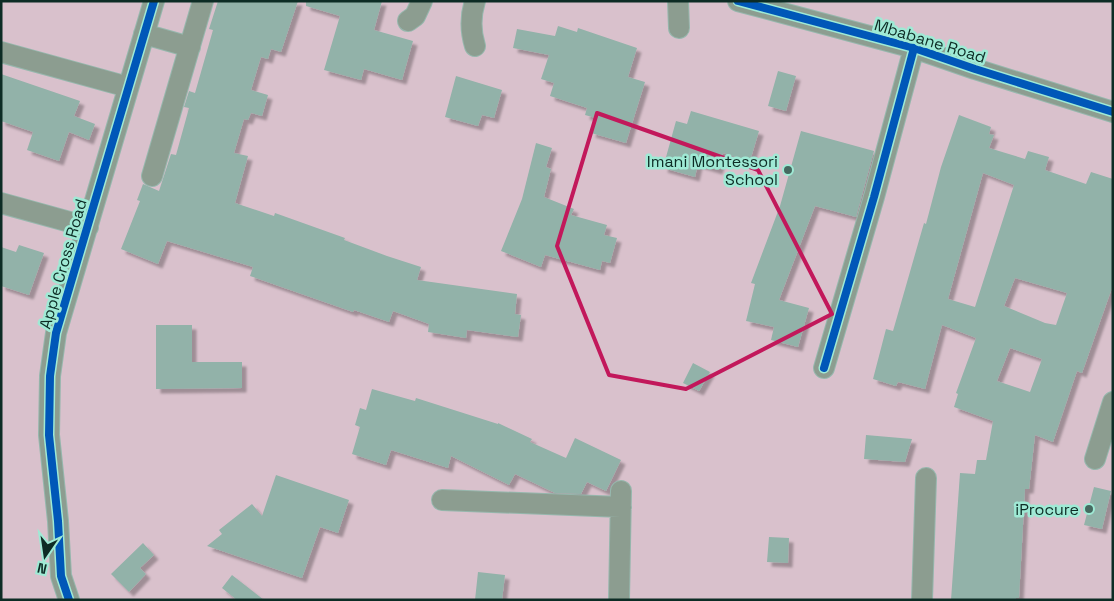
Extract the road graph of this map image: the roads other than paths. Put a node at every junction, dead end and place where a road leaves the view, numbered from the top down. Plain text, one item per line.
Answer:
1 (154, 1) edge
2 (202, 1) edge
3 (422, 1) edge
4 (475, 1) edge
5 (678, 1) edge
6 (738, 1) edge
7 (408, 21) dead end
8 (679, 28) dead end
9 (144, 34) junction
10 (475, 46) dead end
11 (190, 47) junction
12 (914, 48) junction
13 (1, 52) edge
14 (128, 87) junction
15 (1113, 112) edge
16 (152, 176) dead end
17 (1, 203) edge
18 (88, 227) junction
19 (824, 368) dead end
20 (1113, 402) edge
21 (1095, 459) dead end
22 (926, 478) dead end
23 (442, 500) dead end
24 (69, 600) edge
25 (620, 600) edge
26 (922, 600) edge

1 - 9 street, Apple Cross Road
2 - 11 street
3 - 7 street
4 - 10 street
5 - 8 street
6 - 12 street, Mbabane Road
9 - 11 street
9 - 14 street, Apple Cross Road
11 - 16 street
12 - 15 street, Mbabane Road
12 - 19 street
13 - 14 street
14 - 18 street, Apple Cross Road
17 - 18 street
18 - 24 street, Apple Cross Road
20 - 21 street
22 - 26 street
23 - 25 street

